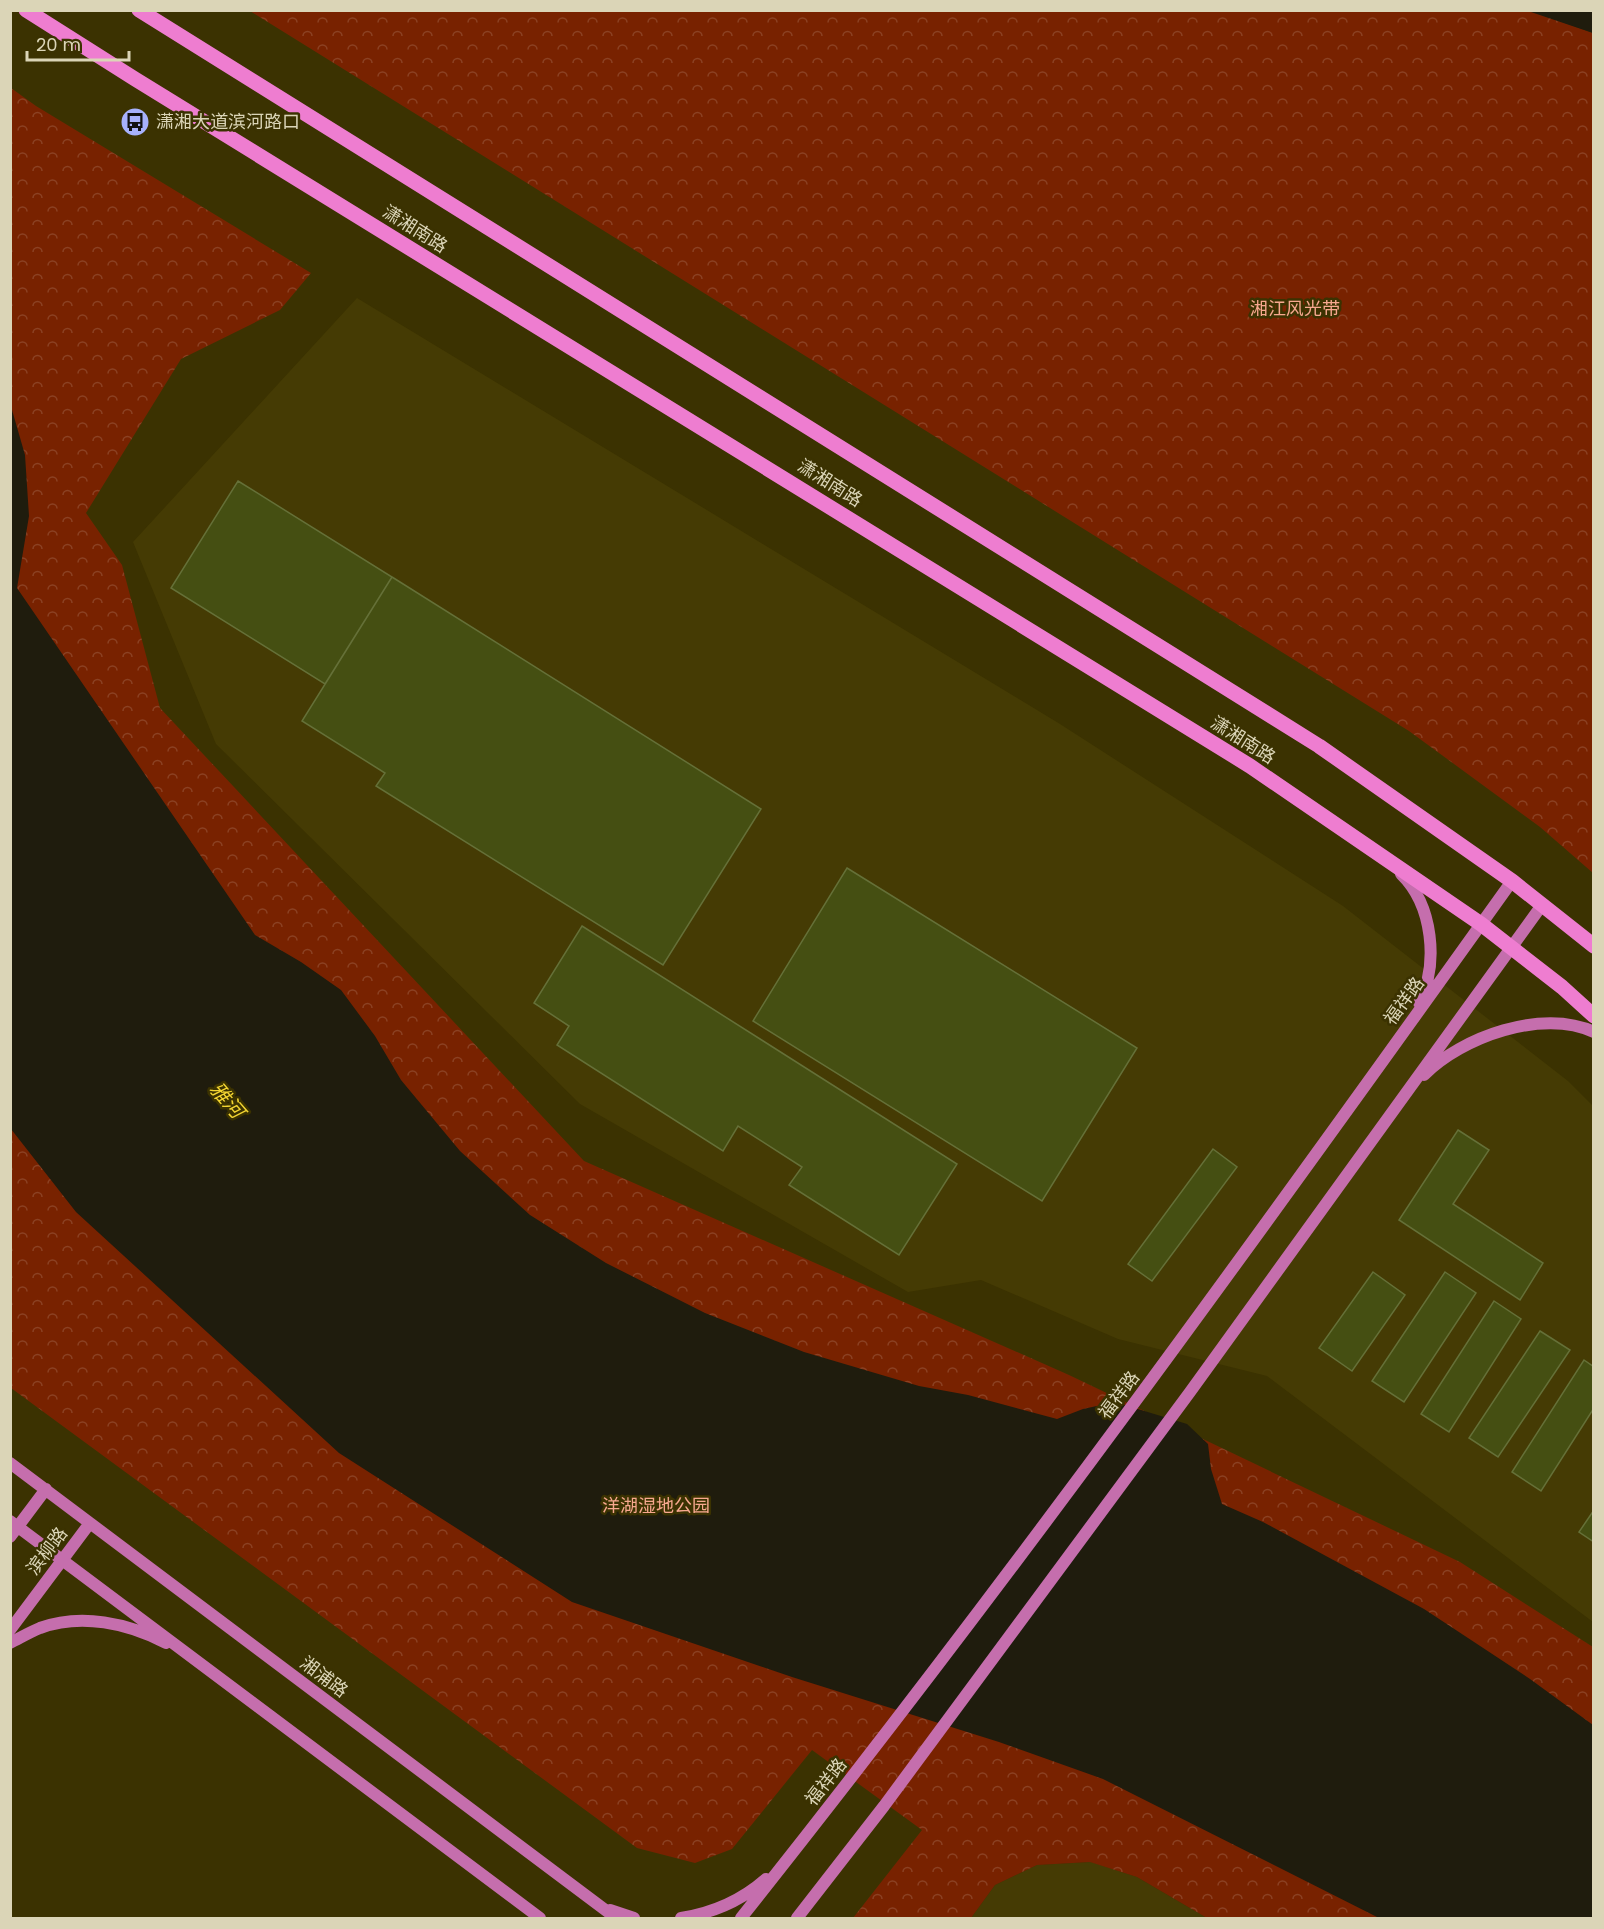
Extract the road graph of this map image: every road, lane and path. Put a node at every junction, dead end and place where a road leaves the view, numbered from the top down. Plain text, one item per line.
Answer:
1 (26, 10) edge
2 (139, 10) edge
3 (1380, 855) junction
4 (1512, 881) junction
5 (1542, 905) junction
6 (1481, 924) junction
7 (1593, 946) edge
8 (1511, 947) junction
9 (1593, 1016) edge
10 (1406, 1028) junction
11 (1593, 1032) edge
12 (1392, 1112) junction
13 (10, 1463) edge
14 (46, 1490) junction
15 (90, 1523) junction
16 (13, 1528) edge
17 (63, 1560) junction
18 (10, 1630) edge
19 (10, 1643) edge
20 (189, 1654) junction
21 (793, 1853) junction
22 (817, 1893) junction
23 (589, 1898) junction
24 (540, 1918) edge
25 (616, 1918) edge
26 (634, 1918) edge
27 (681, 1918) edge
28 (741, 1918) edge
29 (797, 1918) edge
30 (802, 1918) edge

1 - 3 main road, 潇湘南路
2 - 4 main road, 潇湘南路
3 - 6 main road, 潇湘南路
3 - 10 main road
4 - 5 main road, 潇湘南路
4 - 6 main road, 福祥路
5 - 7 main road, 潇湘南路
5 - 8 main road
6 - 8 main road, 潇湘南路
6 - 10 main road, 福祥路
8 - 9 main road, 潇湘南路
8 - 12 main road
10 - 21 main road, 福祥路
11 - 12 main road
12 - 22 main road
13 - 14 main road, 湘浦路
14 - 15 main road, 湘浦路
14 - 16 main road, 滨柳路
15 - 17 main road, 滨柳路
15 - 23 main road, 湘浦路
16 - 17 main road
17 - 18 main road, 滨柳路
17 - 20 main road
19 - 20 main road
20 - 24 main road
21 - 27 main road
21 - 28 main road, 福祥路
22 - 29 main road
22 - 30 main road
23 - 25 main road, 湘浦路
23 - 26 main road

